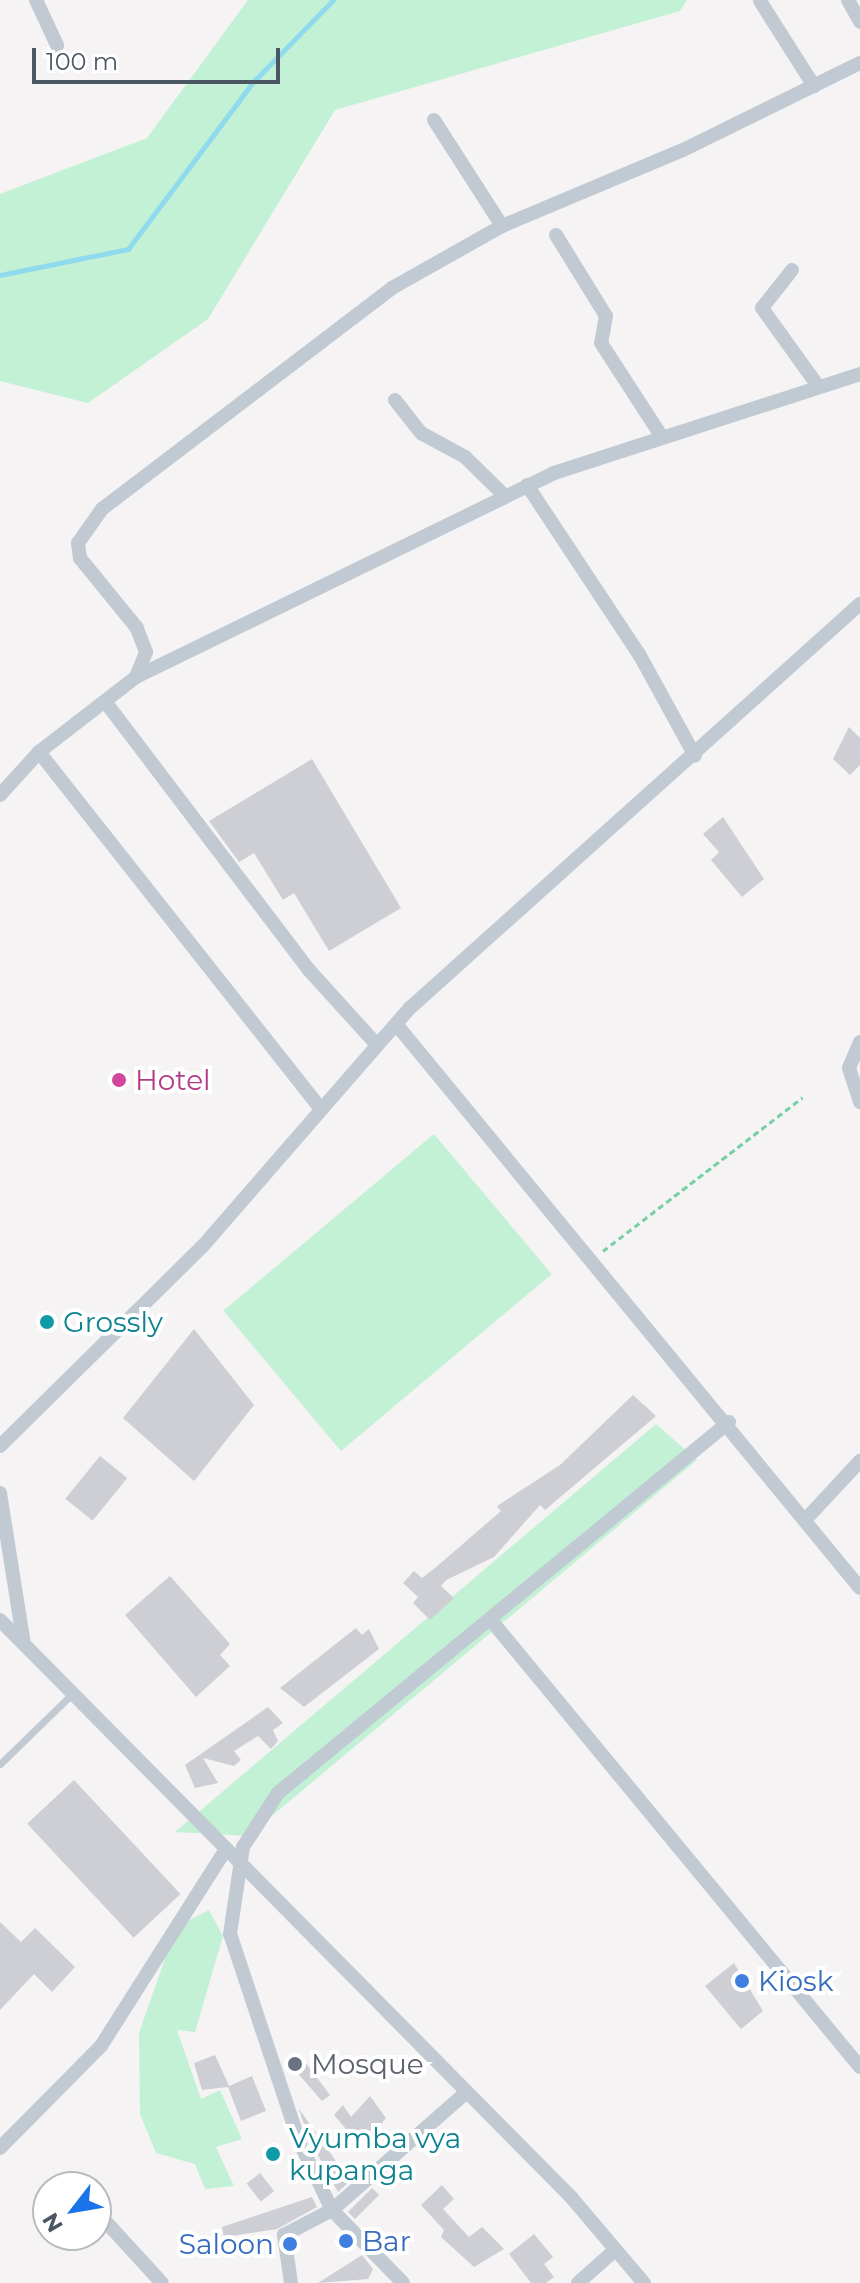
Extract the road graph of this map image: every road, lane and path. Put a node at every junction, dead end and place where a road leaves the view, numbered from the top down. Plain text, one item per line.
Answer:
1 (36, 0) edge
2 (848, 0) edge
3 (760, 1) edge
4 (860, 22) edge
5 (57, 45) dead end
6 (860, 63) edge
7 (814, 86) junction
8 (434, 120) dead end
9 (502, 226) junction
10 (556, 235) dead end
11 (792, 270) dead end
12 (860, 374) edge
13 (818, 386) junction
14 (395, 400) dead end
15 (660, 434) junction
16 (527, 485) junction
17 (504, 495) junction
18 (860, 604) edge
19 (136, 677) junction
20 (107, 704) junction
21 (39, 752) junction
22 (695, 756) junction
23 (0, 795) edge
24 (396, 1024) junction
25 (860, 1042) edge
26 (377, 1045) junction
27 (803, 1097) dead end
28 (860, 1102) edge
29 (321, 1109) junction
30 (595, 1257) junction
31 (729, 1422) junction
32 (0, 1446) edge
33 (860, 1461) edge
34 (0, 1493) edge
35 (807, 1518) junction
36 (860, 1588) edge
37 (490, 1619) junction
38 (0, 1620) edge
39 (24, 1645) junction
40 (72, 1694) junction
41 (0, 1764) edge
42 (224, 1852) junction
43 (241, 1869) junction
44 (860, 2067) edge
45 (467, 2092) junction
46 (0, 2148) edge
47 (332, 2210) junction
48 (112, 2228) edge
49 (615, 2250) junction
50 (162, 2283) edge
51 (291, 2283) edge
52 (403, 2283) edge
53 (578, 2283) edge
54 (644, 2283) edge

1 - 5 street
2 - 4 street
3 - 7 street
6 - 7 street
7 - 9 street
8 - 9 street
9 - 19 street
10 - 15 street
11 - 13 street
12 - 13 street
13 - 15 street
14 - 17 street
15 - 16 street
16 - 17 street
16 - 22 street
17 - 19 street
18 - 22 street
19 - 20 street
20 - 21 street
20 - 26 street
21 - 23 street
21 - 29 street
22 - 24 street
24 - 26 street
24 - 30 street
25 - 28 street
26 - 29 street
27 - 30 path
29 - 32 street
30 - 31 street
31 - 35 street
31 - 37 street
33 - 35 street
34 - 39 street
35 - 36 street
37 - 43 street
37 - 44 street
38 - 39 street
39 - 40 street
40 - 41 lane
40 - 42 street
42 - 43 street
42 - 46 street
43 - 45 street
43 - 47 street
45 - 47 street
45 - 49 street
47 - 51 street
47 - 52 street
48 - 50 street
49 - 53 street
49 - 54 street

